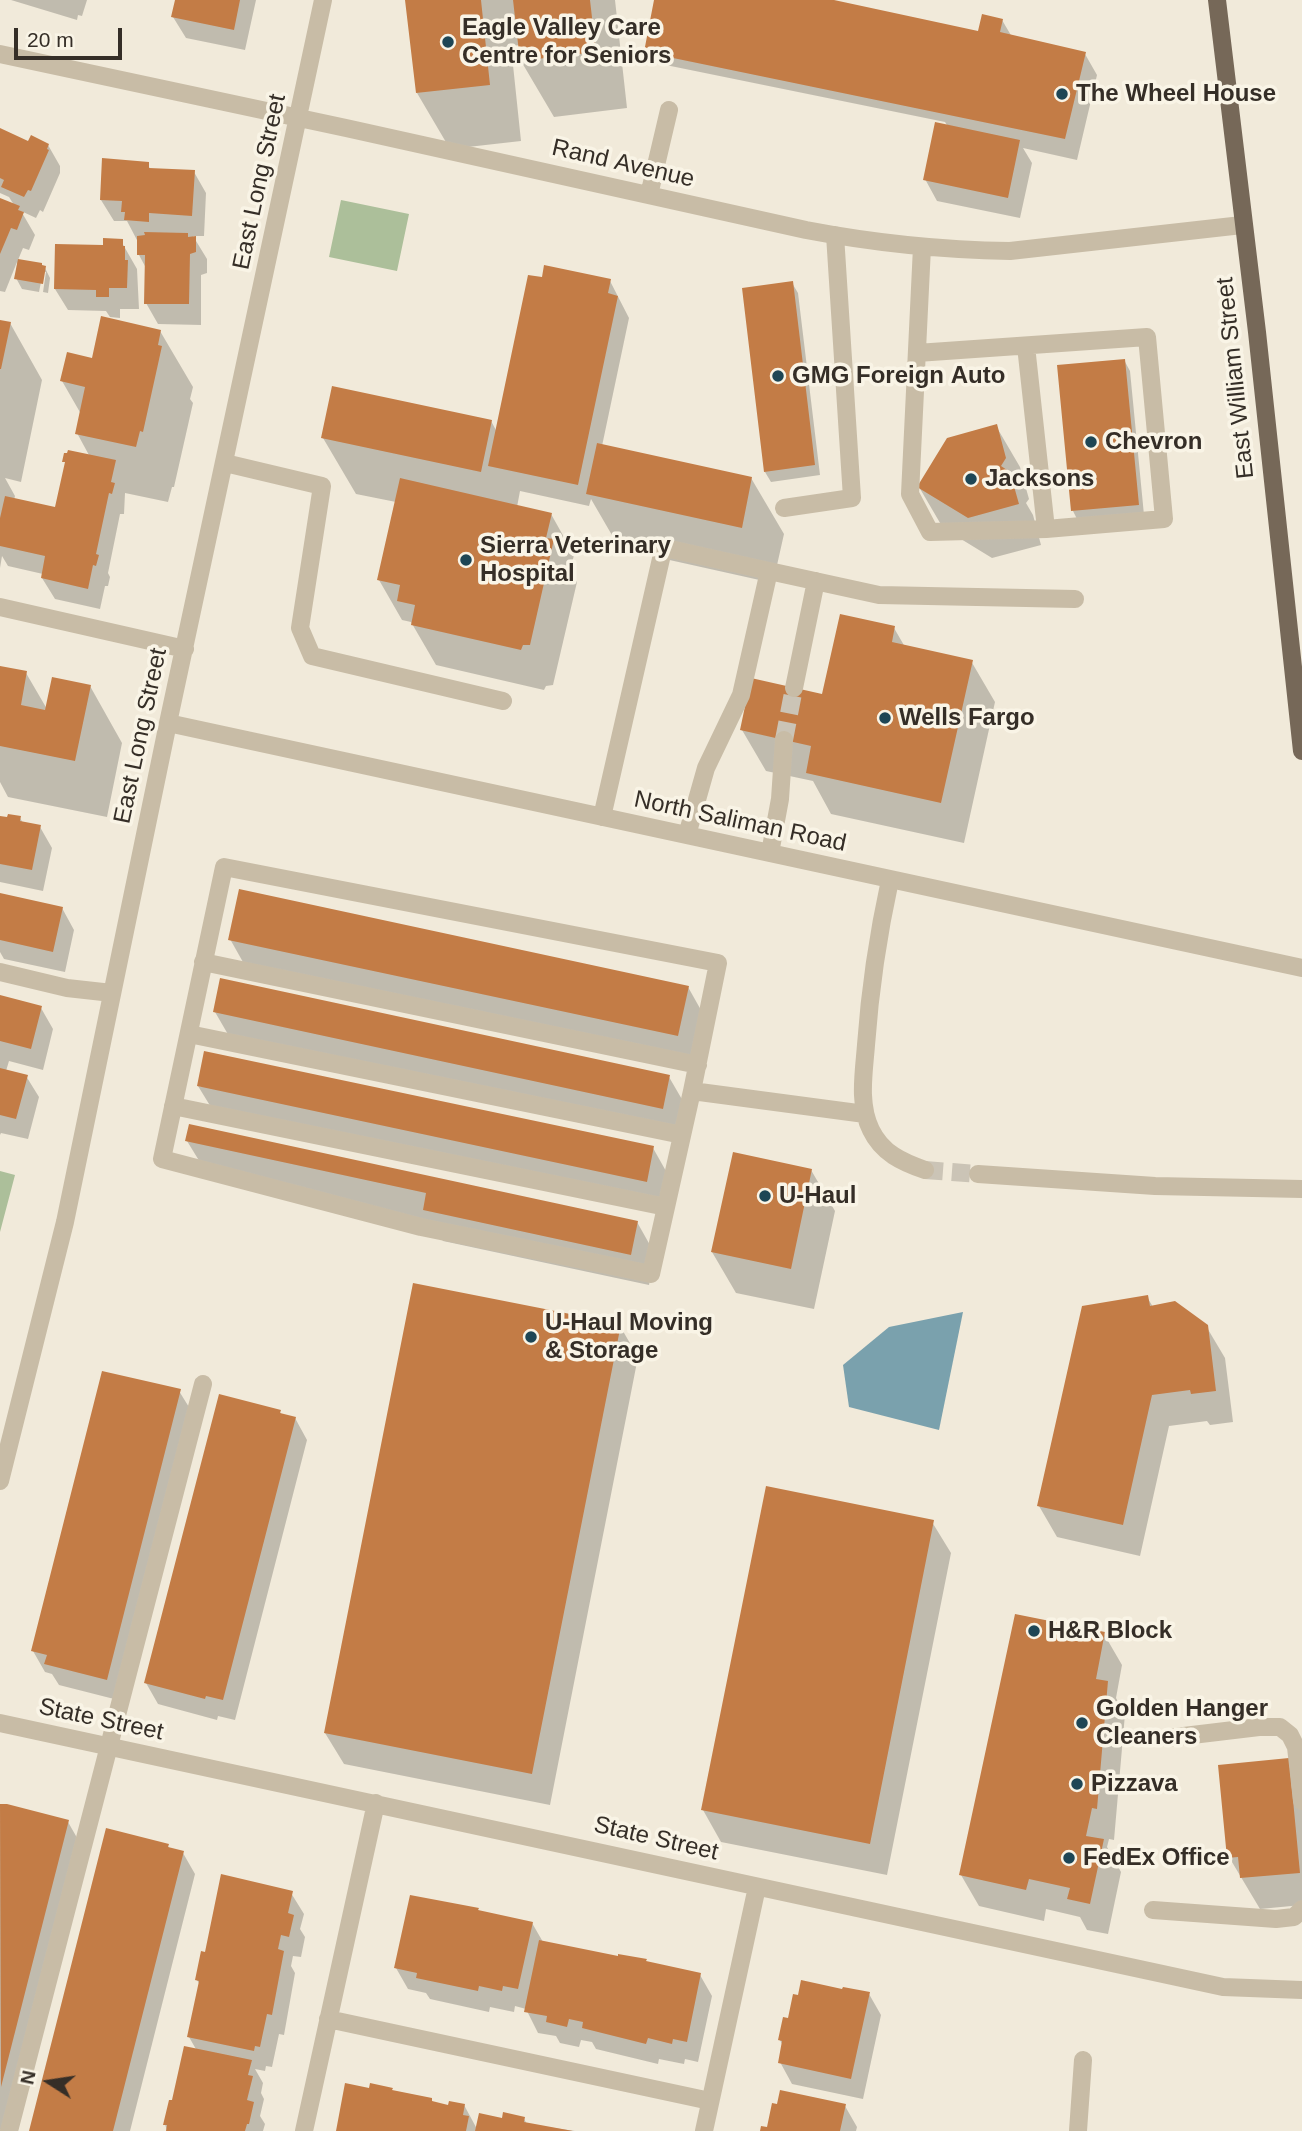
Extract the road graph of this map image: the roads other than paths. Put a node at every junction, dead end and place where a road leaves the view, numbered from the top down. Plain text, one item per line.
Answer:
1 (323, 0) edge
2 (1217, 0) edge
3 (0, 54) edge
4 (668, 110) dead end
5 (300, 118) junction
6 (649, 195) junction
7 (1242, 225) junction
8 (835, 235) junction
9 (922, 247) junction
10 (1026, 346) junction
11 (917, 353) junction
12 (225, 463) junction
13 (784, 508) dead end
14 (1045, 529) junction
15 (769, 571) junction
16 (816, 581) junction
17 (1075, 600) dead end
18 (0, 607) edge
19 (185, 649) junction
20 (794, 688) tunnel mouth
21 (503, 701) dead end
22 (169, 723) junction
23 (784, 740) tunnel mouth
24 (1302, 751) edge
25 (602, 817) junction
26 (687, 835) junction
27 (770, 853) junction
28 (890, 880) junction
29 (203, 962) junction
30 (1302, 968) edge
31 (0, 972) edge
32 (112, 993) junction
33 (189, 1034) junction
34 (698, 1065) junction
35 (692, 1091) junction
36 (173, 1106) junction
37 (865, 1114) junction
38 (682, 1135) junction
39 (925, 1170) tunnel mouth
40 (978, 1174) tunnel mouth
41 (1302, 1189) edge
42 (666, 1207) junction
43 (203, 1384) dead end
44 (0, 1480) edge
45 (0, 1723) edge
46 (1167, 1738) dead end
47 (109, 1746) junction
48 (1302, 1801) edge
49 (376, 1803) junction
50 (757, 1887) junction
51 (1302, 1909) edge
52 (1153, 1910) dead end
53 (1302, 1990) edge
54 (328, 2019) junction
55 (1083, 2060) dead end
56 (710, 2101) junction
57 (9, 2131) edge
58 (304, 2131) edge
59 (704, 2131) edge
60 (1078, 2131) edge

1 - 5 street, East Long Street
2 - 7 main road, East William Street
3 - 5 street, Rand Avenue
4 - 6 street
5 - 6 street, Rand Avenue
5 - 12 street, East Long Street
6 - 8 street, Rand Avenue
7 - 9 street, Rand Avenue
7 - 24 main road, East William Street
8 - 9 street, Rand Avenue
8 - 13 street
9 - 11 street
10 - 11 street
10 - 14 street
10 - 14 street
11 - 14 street
12 - 19 street, East Long Street
12 - 21 street
15 - 16 street
15 - 25 street
15 - 26 street
16 - 17 street
16 - 20 street
18 - 19 street
19 - 22 street, East Long Street
22 - 25 street, North Saliman Road
22 - 32 street, East Long Street
23 - 27 street
25 - 26 street, North Saliman Road
26 - 27 street, North Saliman Road
27 - 28 street, North Saliman Road
28 - 30 street, North Saliman Road
28 - 37 street
29 - 33 street
29 - 34 street
29 - 34 street
31 - 32 street
32 - 44 street, East Long Street
33 - 36 street
33 - 38 street
34 - 35 street
35 - 37 street
35 - 38 street
36 - 42 street
36 - 42 street
37 - 39 street
38 - 42 street
40 - 41 street
43 - 47 street
45 - 47 street, State Street
46 - 48 street
47 - 49 street, State Street
47 - 57 street
49 - 50 street, State Street
49 - 54 street
50 - 53 street, State Street
50 - 56 street
51 - 52 street
54 - 56 street
54 - 58 street
55 - 60 street
56 - 59 street

